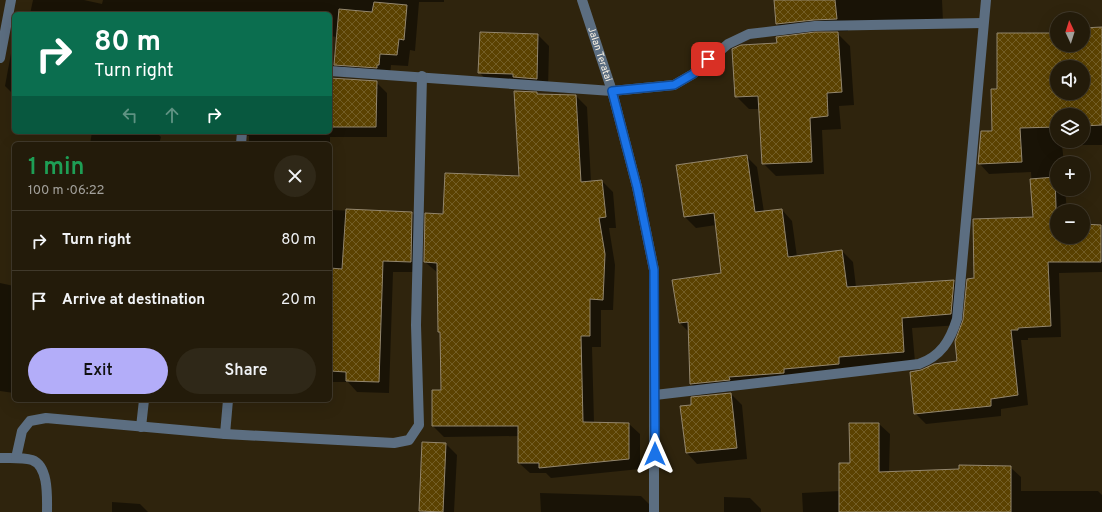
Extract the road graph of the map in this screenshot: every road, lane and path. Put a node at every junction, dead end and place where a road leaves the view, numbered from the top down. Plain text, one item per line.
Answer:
1 (11, 0) edge
2 (582, 0) edge
3 (986, 0) edge
4 (984, 23) junction
5 (9, 33) edge
6 (0, 58) edge
7 (332, 71) edge
8 (422, 76) junction
9 (612, 91) junction
10 (655, 395) junction
11 (144, 402) edge
12 (228, 402) edge
13 (141, 427) junction
14 (225, 434) junction
15 (0, 458) edge
16 (16, 458) junction
17 (46, 512) edge
18 (654, 512) edge

1 - 5 street
2 - 9 street, Jalan Teratai
3 - 4 street
4 - 9 street
4 - 10 street
5 - 6 street
7 - 8 street
8 - 9 street
8 - 14 street
9 - 10 street, Jalan Teratai
10 - 18 street, Jalan Teratai
11 - 13 street
12 - 14 street
13 - 14 street
13 - 16 street
15 - 16 street
16 - 17 street

